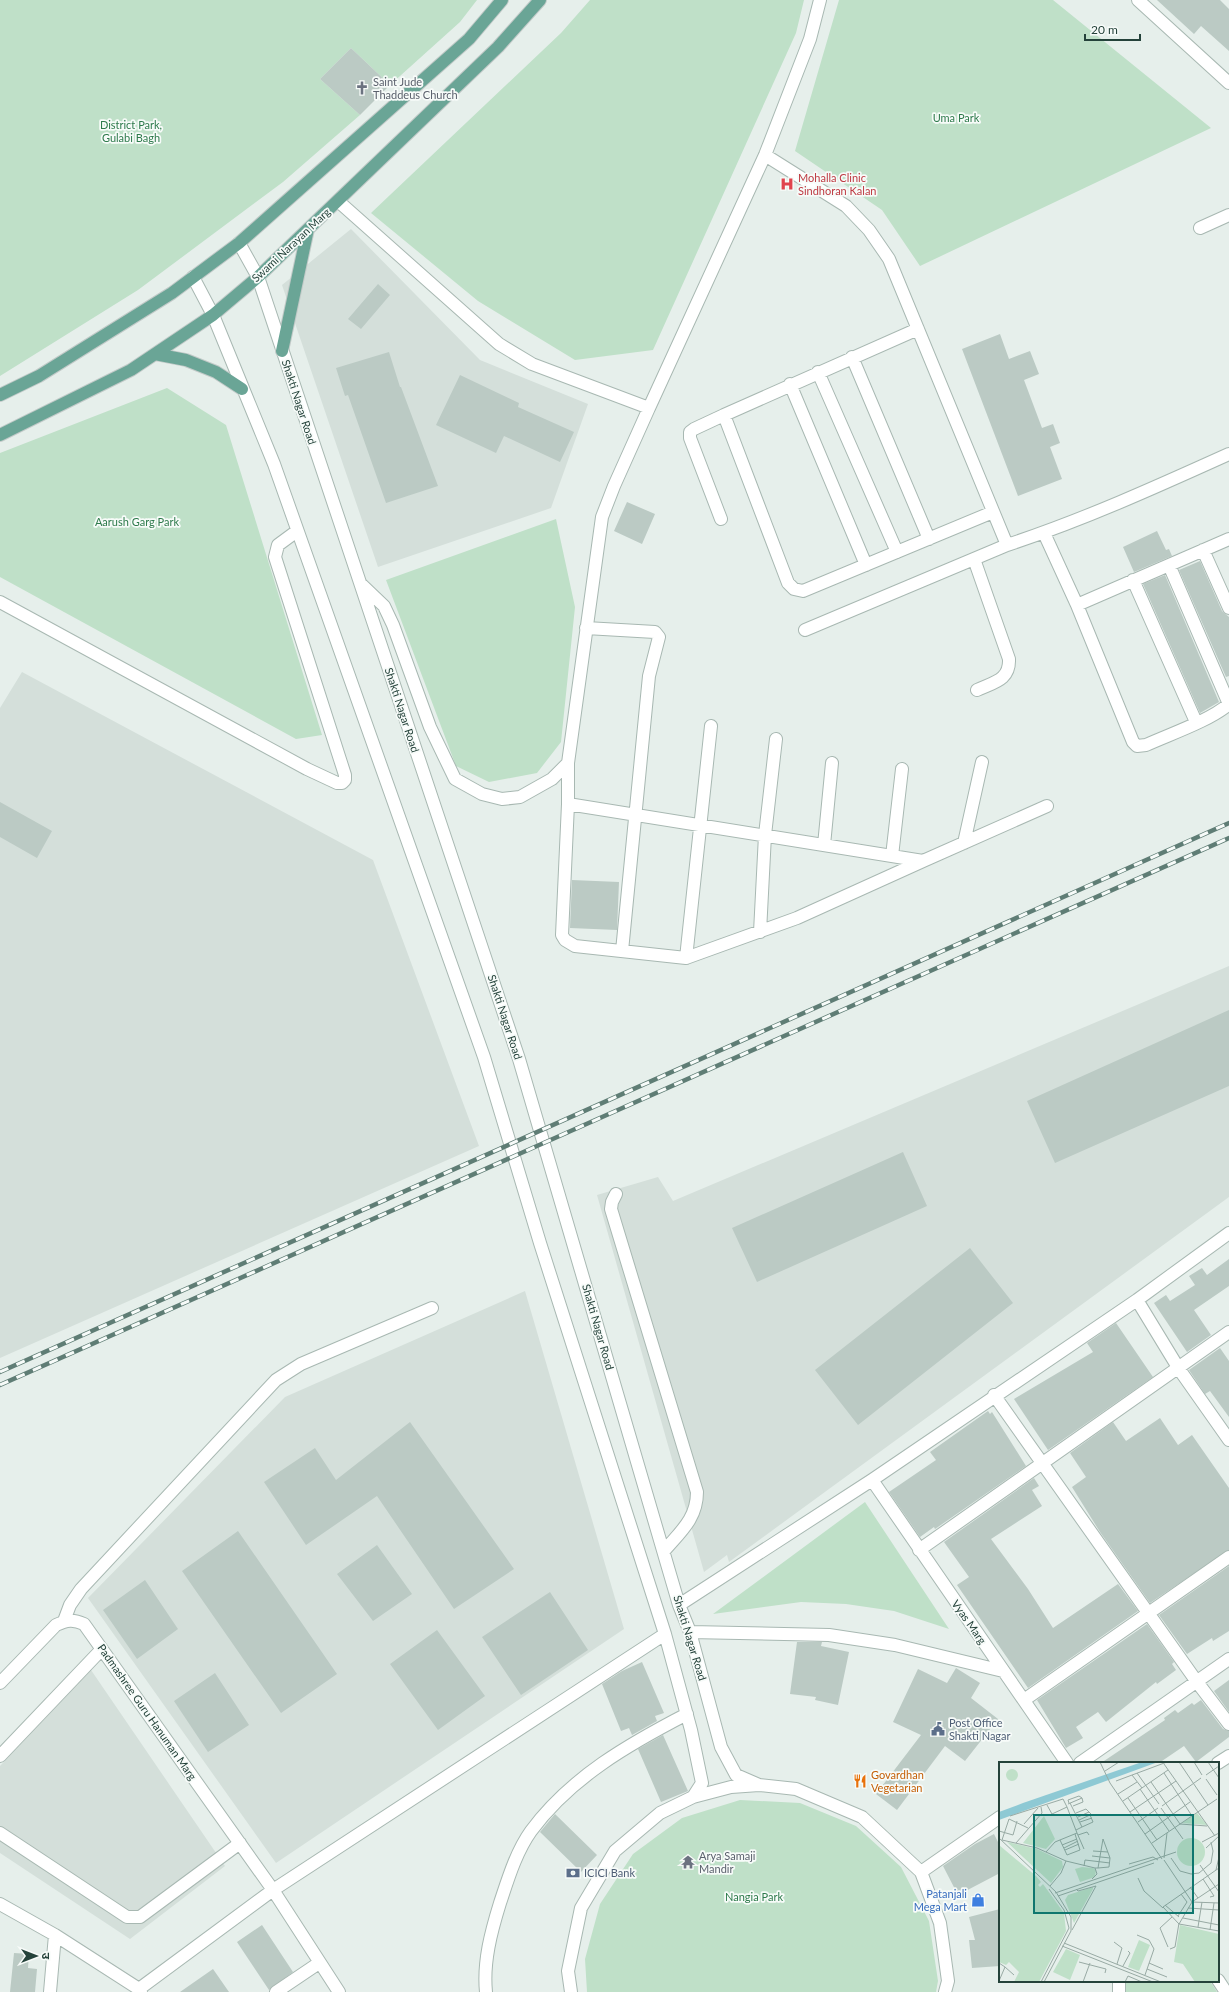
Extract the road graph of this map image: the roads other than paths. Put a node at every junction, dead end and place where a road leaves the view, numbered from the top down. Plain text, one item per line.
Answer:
1 (502, 0) edge
2 (540, 0) edge
3 (820, 0) edge
4 (1138, 0) edge
5 (1229, 83) edge
6 (765, 155) junction
7 (338, 201) junction
8 (1229, 215) edge
9 (1200, 228) dead end
10 (308, 229) junction
11 (239, 243) junction
12 (193, 277) junction
13 (258, 277) junction
14 (213, 315) junction
15 (918, 329) junction
16 (282, 351) junction
17 (156, 354) junction
18 (852, 357) junction
19 (818, 372) junction
20 (790, 384) junction
21 (242, 389) junction
22 (0, 395) edge
23 (648, 408) junction
24 (724, 415) junction
25 (0, 435) edge
26 (1229, 454) edge
27 (993, 512) junction
28 (721, 518) dead end
29 (297, 532) junction
30 (1044, 533) junction
31 (929, 539) junction
32 (1229, 539) edge
33 (1007, 545) junction
34 (1203, 550) junction
35 (897, 552) junction
36 (974, 559) junction
37 (866, 565) junction
38 (1169, 565) junction
39 (1133, 580) junction
40 (360, 582) junction
41 (0, 602) edge
42 (1077, 605) junction
43 (1229, 608) edge
44 (586, 628) junction
45 (804, 630) dead end
46 (977, 690) dead end
47 (1229, 704) edge
48 (1196, 722) junction
49 (711, 726) dead end
50 (776, 740) dead end
51 (982, 762) dead end
52 (568, 763) junction
53 (832, 763) dead end
54 (902, 769) dead end
55 (568, 804) junction
56 (1047, 806) dead end
57 (636, 814) junction
58 (700, 824) junction
59 (765, 835) junction
60 (964, 843) junction
61 (824, 845) junction
62 (892, 856) junction
63 (923, 861) junction
64 (760, 932) junction
65 (622, 951) junction
66 (686, 958) junction
67 (616, 1194) dead end
68 (1229, 1233) edge
69 (1137, 1300) junction
70 (432, 1308) dead end
71 (1229, 1332) edge
72 (1179, 1369) junction
73 (994, 1395) junction
74 (1229, 1440) edge
75 (1041, 1463) junction
76 (872, 1480) junction
77 (919, 1550) junction
78 (664, 1551) junction
79 (1229, 1557) edge
80 (679, 1605) junction
81 (1149, 1612) junction
82 (64, 1621) junction
83 (690, 1632) junction
84 (665, 1634) junction
85 (102, 1649) junction
86 (1229, 1659) edge
87 (1003, 1671) junction
88 (0, 1682) edge
89 (1197, 1682) junction
90 (1024, 1700) junction
91 (687, 1714) junction
92 (1229, 1724) edge
93 (0, 1756) edge
94 (1229, 1756) edge
95 (1066, 1762) edge
96 (1081, 1762) edge
97 (1219, 1763) edge
98 (759, 1785) junction
99 (693, 1797) junction
100 (999, 1818) edge
101 (0, 1833) edge
102 (240, 1844) junction
103 (921, 1872) junction
104 (273, 1890) junction
105 (0, 1904) edge
106 (55, 1935) junction
107 (319, 1963) junction
108 (140, 1991) edge
109 (50, 1992) edge
110 (276, 1992) edge
111 (339, 1992) edge
112 (486, 1992) edge
113 (571, 1992) edge
114 (945, 1992) edge

1 - 11 main road
2 - 7 main road, Swami Narayan Marg
3 - 6 street
4 - 5 street
6 - 15 street
6 - 23 street
7 - 10 main road, Swami Narayan Marg
7 - 23 street
8 - 9 street
10 - 13 main road, Swami Narayan Marg
10 - 16 main road
11 - 12 main road
11 - 13 street, Shakti Nagar Road
12 - 14 street, Shakti Nagar Road
12 - 22 main road
13 - 14 main road, Swami Narayan Marg
13 - 16 street, Shakti Nagar Road
14 - 17 main road, Swami Narayan Marg
14 - 21 street, Shakti Nagar Road
15 - 18 street
15 - 27 street
16 - 40 street, Shakti Nagar Road
17 - 21 main road
17 - 25 main road, Swami Narayan Marg
18 - 19 street
18 - 31 street
19 - 20 street
19 - 35 street
20 - 24 street
20 - 37 street
21 - 29 street, Shakti Nagar Road
23 - 44 street
24 - 28 street
24 - 37 street
26 - 30 street
27 - 31 street
27 - 33 street
29 - 41 street
29 - 84 street, Shakti Nagar Road
30 - 33 street
30 - 42 street
31 - 35 street
32 - 34 street
33 - 36 street
34 - 38 street
34 - 43 street
35 - 37 street
36 - 45 street
36 - 46 street
38 - 39 street
38 - 47 street
39 - 42 street
39 - 48 street
40 - 52 street
40 - 78 street, Shakti Nagar Road
42 - 48 street
44 - 52 street
44 - 57 street
47 - 48 street
49 - 58 street
50 - 59 street
51 - 60 street
52 - 55 street
53 - 61 street
54 - 62 street
55 - 57 street
55 - 65 street
56 - 60 street
57 - 58 street
57 - 65 street
58 - 59 street
58 - 66 street
59 - 61 street
59 - 64 street
60 - 63 street
61 - 62 street
62 - 63 street
63 - 64 street
64 - 66 street
65 - 66 street
67 - 78 street
68 - 69 street
69 - 72 street
69 - 73 street
70 - 82 street
71 - 72 street
72 - 74 street
72 - 75 street
73 - 75 street
73 - 76 street
75 - 77 street
75 - 81 street
76 - 77 street, Vyas Marg
76 - 80 street
77 - 87 street, Vyas Marg
78 - 80 street, Shakti Nagar Road
79 - 81 street
80 - 83 street, Shakti Nagar Road
81 - 89 street
81 - 90 street
82 - 85 street, Padmashree Guru Hanuman Marg
82 - 88 street
83 - 87 street
83 - 98 street, Shakti Nagar Road
84 - 91 street, Shakti Nagar Road
84 - 104 street
85 - 93 street
85 - 102 street, Padmashree Guru Hanuman Marg
86 - 89 street
87 - 90 street, Vyas Marg
89 - 92 street
89 - 96 street
90 - 95 street, Vyas Marg
91 - 99 street, Shakti Nagar Road
91 - 112 street
94 - 97 street
98 - 99 street
98 - 103 street
99 - 113 street
100 - 103 street
101 - 102 street
102 - 104 street, Padmashree Guru Hanuman Marg
103 - 114 street
104 - 107 street, Padmashree Guru Hanuman Marg
104 - 108 street
105 - 106 street
106 - 108 street
106 - 109 street
107 - 110 street
107 - 111 street, Padmashree Guru Hanuman Marg

